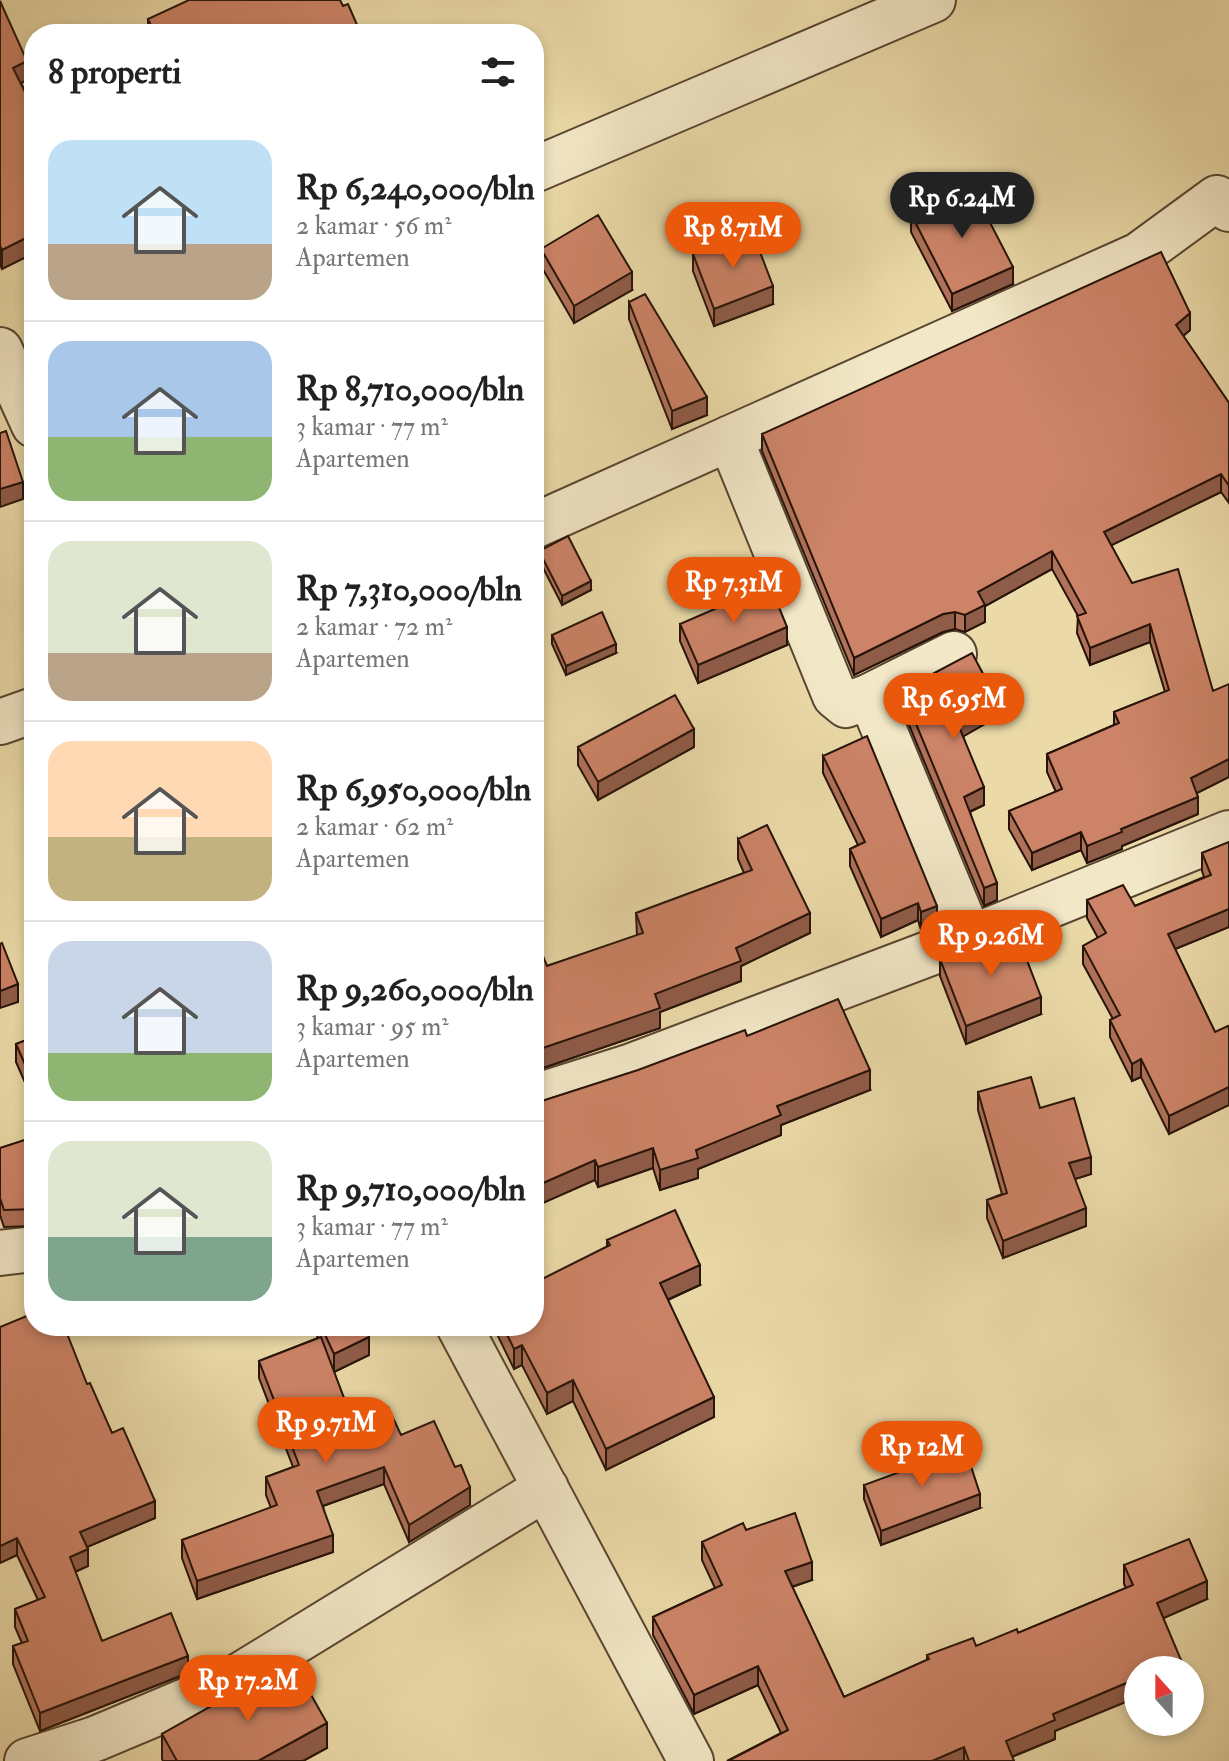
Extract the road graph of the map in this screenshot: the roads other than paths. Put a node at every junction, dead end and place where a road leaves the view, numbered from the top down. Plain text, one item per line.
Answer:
1 (933, 0) edge
2 (544, 166) edge
3 (1229, 209) edge
4 (0, 350) edge
5 (24, 395) edge
6 (730, 438) junction
7 (544, 522) edge
8 (954, 654) dead end
9 (870, 696) junction
10 (24, 714) edge
11 (0, 722) edge
12 (1229, 833) edge
13 (970, 938) junction
14 (544, 1094) edge
15 (24, 1250) edge
16 (0, 1253) edge
17 (464, 1336) edge
18 (546, 1488) junction
19 (27, 1761) edge
20 (691, 1761) edge

1 - 2 street
3 - 6 street
4 - 5 street
6 - 7 street
6 - 9 street
8 - 9 street
9 - 13 street
10 - 11 street
12 - 13 street
13 - 14 street
15 - 16 street
17 - 18 street
18 - 19 street
18 - 20 street

